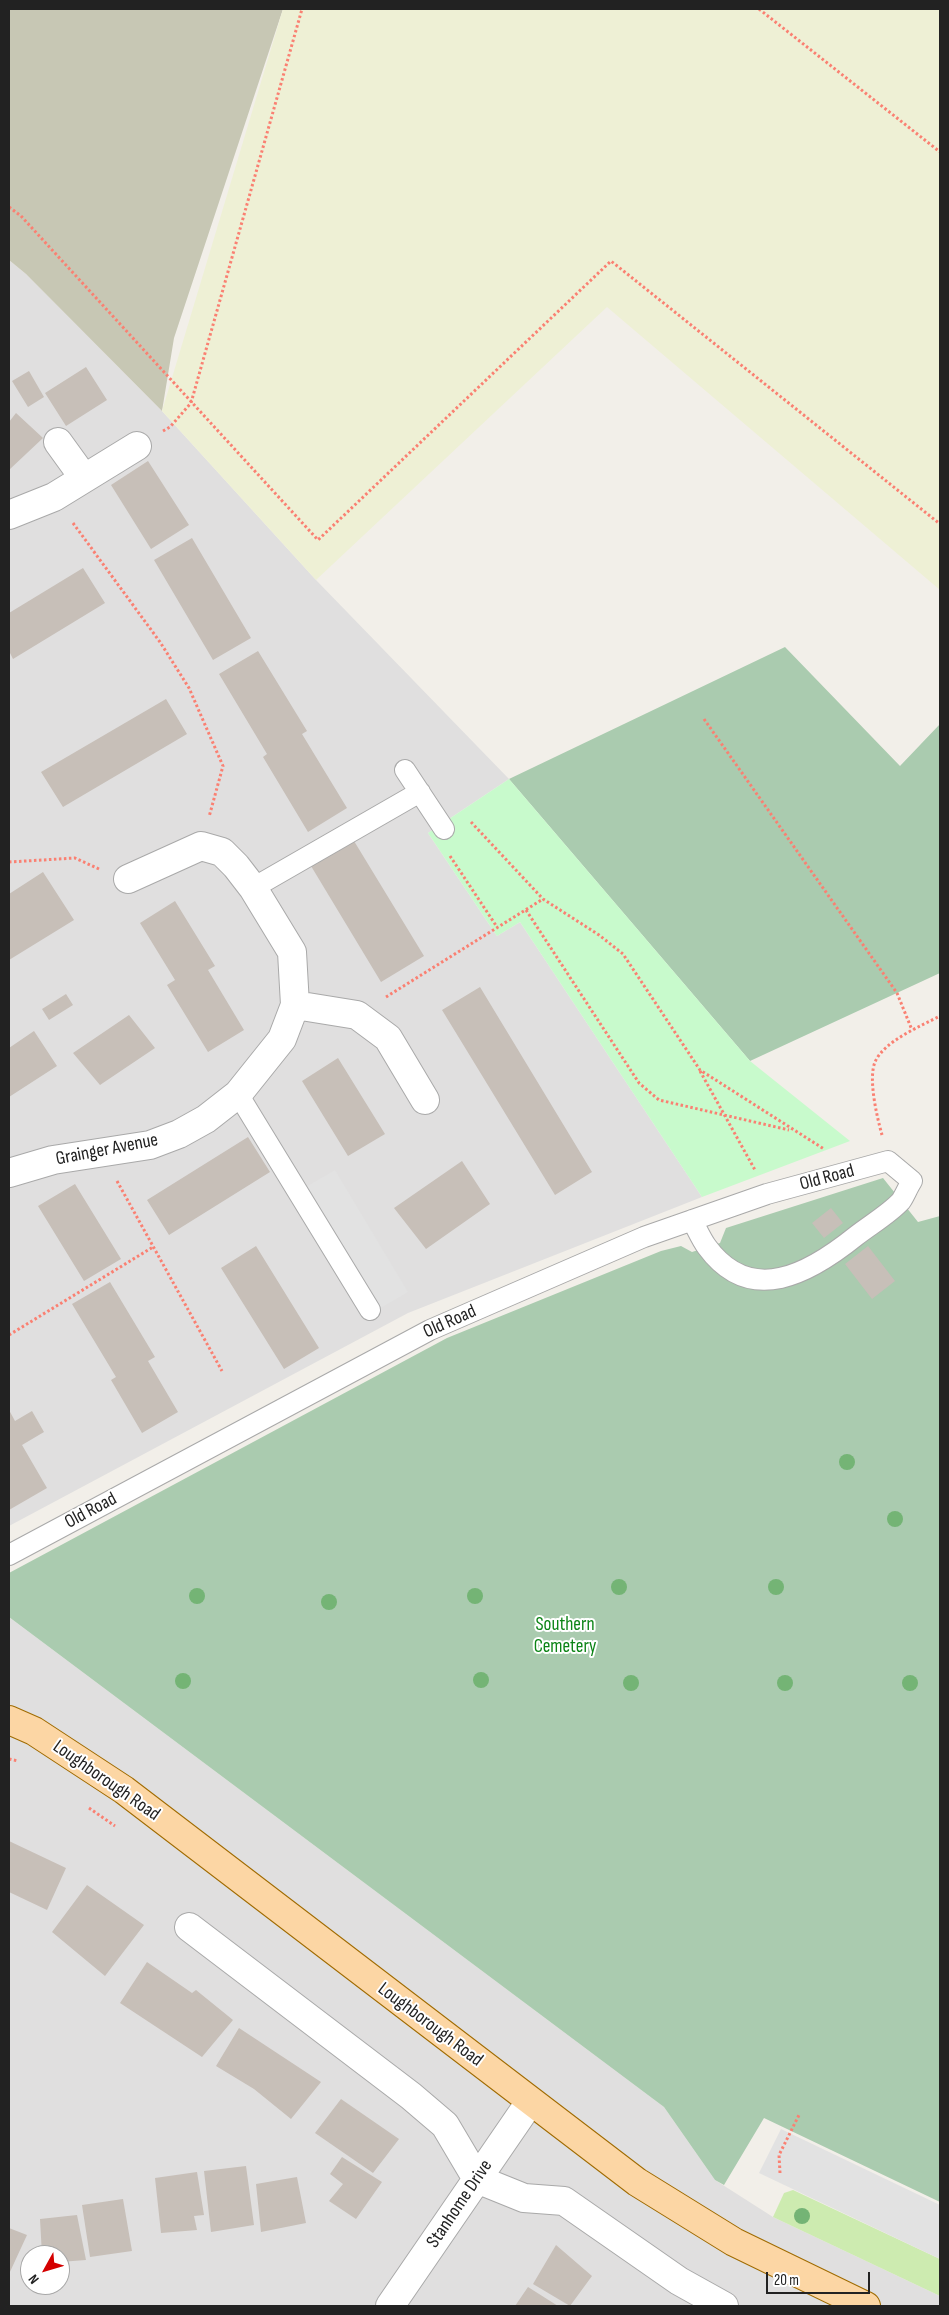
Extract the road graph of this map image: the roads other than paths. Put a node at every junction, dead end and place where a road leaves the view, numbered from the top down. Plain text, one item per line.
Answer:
1 (58, 442) dead end
2 (137, 446) road end
3 (84, 478) junction
4 (9, 515) edge
5 (405, 770) dead end
6 (420, 792) junction
7 (444, 829) road end
8 (128, 879) road end
9 (253, 888) junction
10 (295, 1005) junction
11 (238, 1094) junction
12 (425, 1100) dead end
13 (9, 1173) edge
14 (692, 1220) junction
15 (370, 1310) dead end
16 (9, 1555) edge
17 (9, 1720) edge
18 (189, 1927) dead end
19 (530, 2102) junction
20 (477, 2179) junction
21 (390, 2306) edge
22 (724, 2306) edge
23 (866, 2306) edge

1 - 3 street
2 - 3 street
3 - 4 street
5 - 6 lane
6 - 7 lane
6 - 9 lane
8 - 9 street, Grainger Avenue
9 - 10 street, Grainger Avenue
10 - 11 street, Grainger Avenue
10 - 12 street
11 - 13 street, Grainger Avenue
11 - 15 lane
14 - 14 lane, Old Road
14 - 16 lane, Old Road
17 - 19 main road, Loughborough Road
18 - 20 street
19 - 20 street, Stanhome Drive
19 - 23 main road, Loughborough Road
20 - 21 street, Stanhome Drive
20 - 22 street

